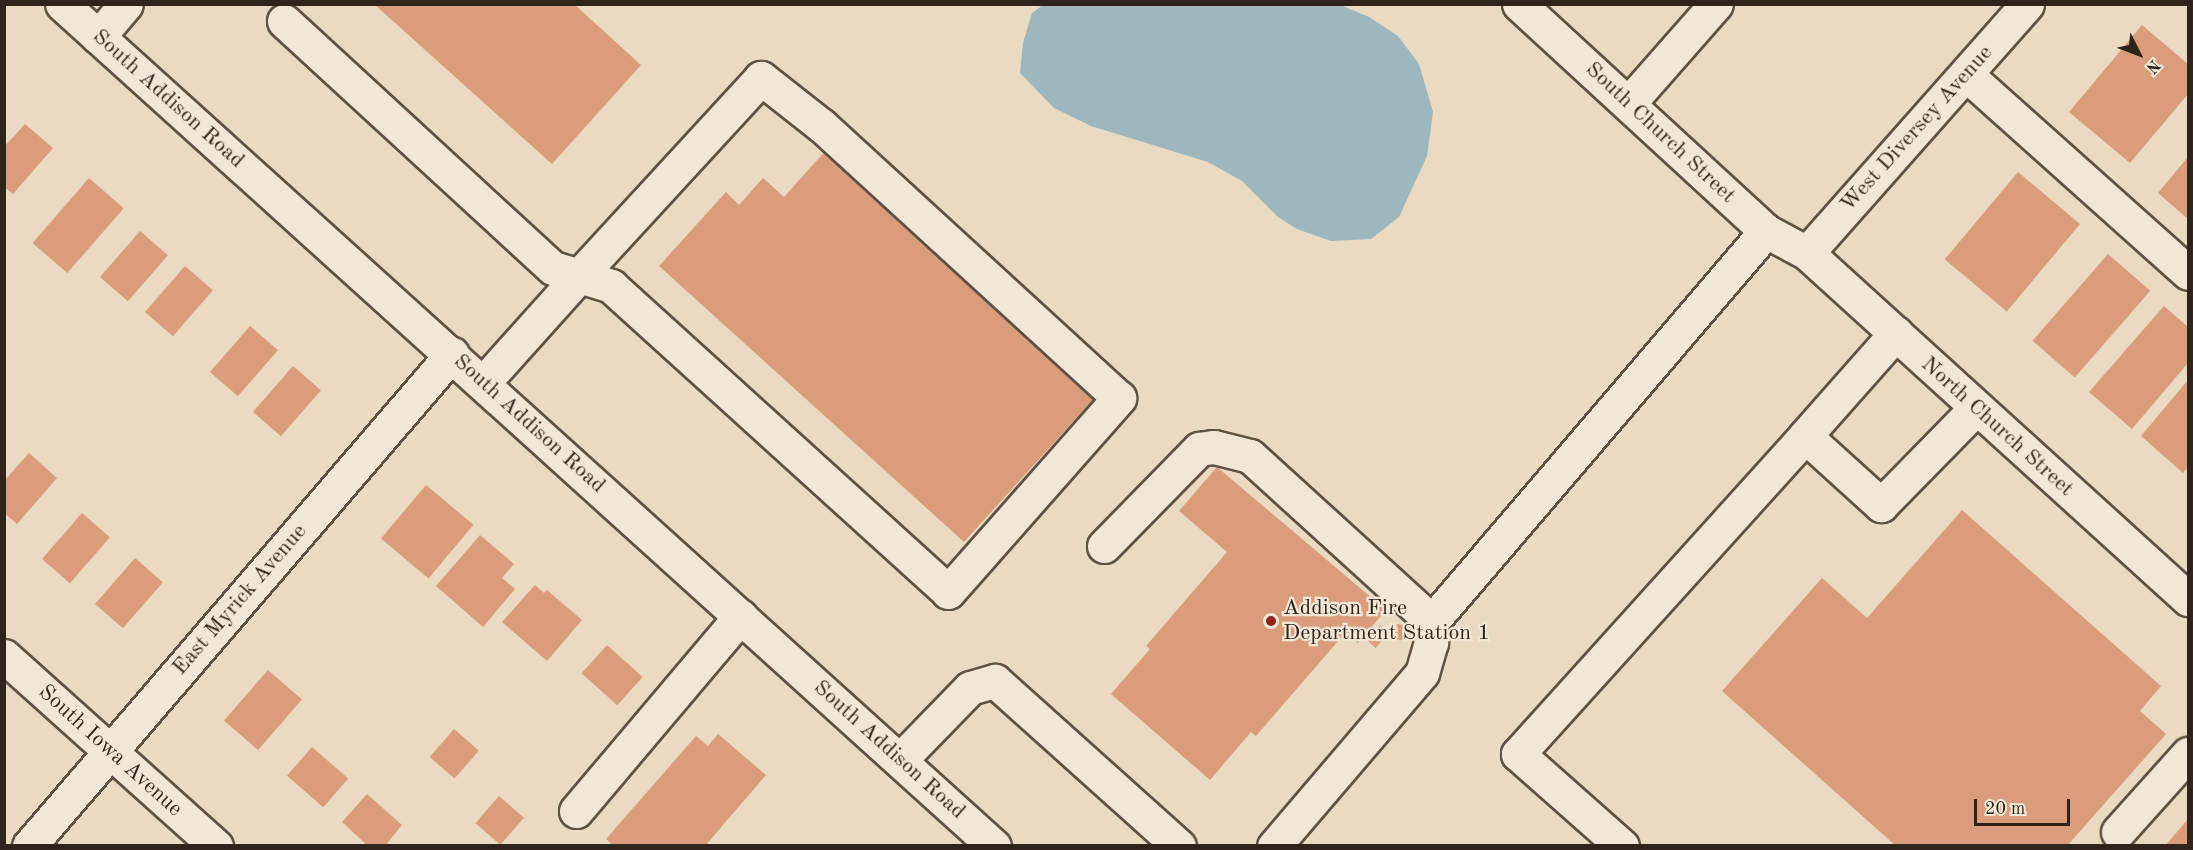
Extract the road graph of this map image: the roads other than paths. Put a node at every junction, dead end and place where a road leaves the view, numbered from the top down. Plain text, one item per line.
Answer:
1 (62, 4) edge
2 (126, 4) edge
3 (1519, 4) edge
4 (1716, 4) edge
5 (2027, 4) edge
6 (285, 21) dead end
7 (98, 37) junction
8 (1968, 75) junction
9 (1628, 104) junction
10 (1766, 231) junction
11 (1807, 253) junction
12 (2188, 273) edge
13 (579, 276) junction
14 (1896, 333) junction
15 (452, 354) junction
16 (483, 383) junction
17 (1976, 408) junction
18 (1805, 436) junction
19 (1104, 546) dead end
20 (2188, 599) edge
21 (741, 616) junction
22 (1428, 626) junction
23 (4, 656) edge
24 (110, 750) junction
25 (2188, 754) edge
26 (900, 760) junction
27 (576, 811) dead end
28 (2118, 832) dead end
29 (29, 846) edge
30 (216, 846) edge
31 (994, 846) edge
32 (1179, 846) edge
33 (1274, 846) edge
34 (1622, 846) edge

1 - 7 street, South Addison Road
2 - 7 street
3 - 9 street, South Church Street
4 - 9 street
5 - 8 street, West Diversey Avenue
6 - 13 street
7 - 15 street, South Addison Road
8 - 11 street, West Diversey Avenue
8 - 12 street
9 - 10 street, South Church Street
10 - 11 street, South Church Street
10 - 22 street
11 - 14 street, North Church Street
13 - 13 street
13 - 16 street
14 - 17 street, North Church Street
14 - 18 street
15 - 16 street, South Addison Road
15 - 24 street, East Myrick Avenue
16 - 21 street, South Addison Road
17 - 18 street
17 - 20 street, North Church Street
18 - 34 street
19 - 22 street
21 - 26 street, South Addison Road
21 - 27 street
22 - 33 street
23 - 24 street, South Iowa Avenue
24 - 29 street, East Myrick Avenue
24 - 30 street, South Iowa Avenue
25 - 28 street
26 - 31 street, South Addison Road
26 - 32 street

